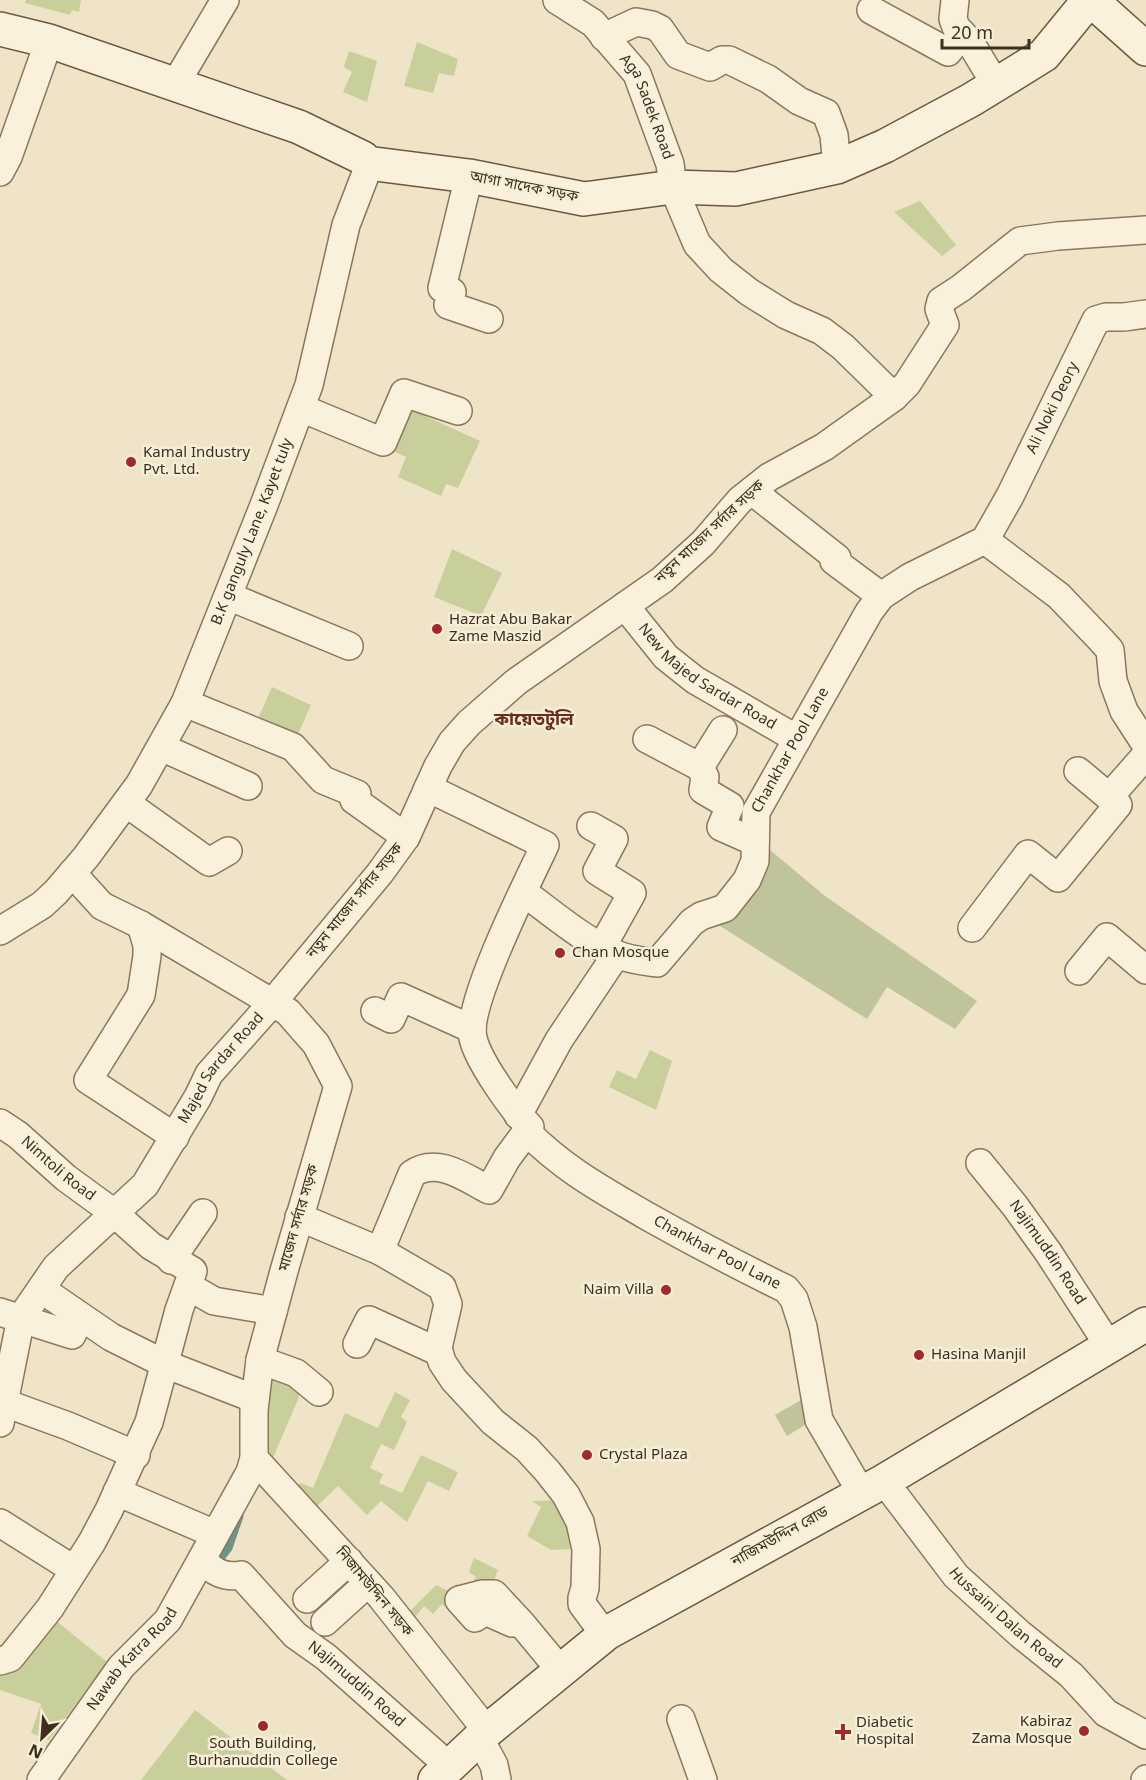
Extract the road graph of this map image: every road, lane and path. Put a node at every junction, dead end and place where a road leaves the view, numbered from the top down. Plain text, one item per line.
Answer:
1 (225, 0) edge
2 (557, 0) edge
3 (955, 0) edge
4 (1090, 0) edge
5 (871, 10) dead end
6 (0, 29) edge
7 (962, 34) junction
8 (604, 37) junction
9 (49, 41) junction
10 (1146, 49) edge
11 (996, 86) junction
12 (176, 87) junction
13 (367, 163) junction
14 (837, 167) junction
15 (0, 172) edge
16 (469, 176) junction
17 (673, 187) junction
18 (1146, 230) edge
19 (1146, 314) edge
20 (489, 319) dead end
21 (894, 396) junction
22 (301, 408) junction
23 (458, 411) dead end
24 (752, 492) junction
25 (973, 545) junction
26 (228, 596) junction
27 (880, 596) junction
28 (625, 606) junction
29 (349, 646) dead end
30 (185, 703) junction
31 (723, 730) dead end
32 (648, 739) dead end
33 (797, 739) junction
34 (1146, 745) edge
35 (161, 747) junction
36 (1146, 755) edge
37 (699, 767) junction
38 (1078, 771) dead end
39 (248, 786) dead end
40 (428, 788) junction
41 (1109, 797) junction
42 (126, 803) junction
43 (591, 826) dead end
44 (406, 837) junction
45 (755, 843) junction
46 (228, 851) dead end
47 (72, 873) junction
48 (523, 892) junction
49 (141, 925) junction
50 (972, 928) dead end
51 (0, 931) edge
52 (609, 951) junction
53 (1146, 970) edge
54 (1079, 971) dead end
55 (273, 1002) junction
56 (375, 1011) dead end
57 (472, 1029) junction
58 (0, 1123) edge
59 (522, 1123) junction
60 (175, 1137) junction
61 (980, 1163) dead end
62 (118, 1210) junction
63 (203, 1213) dead end
64 (300, 1217) junction
65 (380, 1251) junction
66 (171, 1260) junction
67 (188, 1286) junction
68 (41, 1289) junction
69 (273, 1311) junction
70 (10, 1315) edge
71 (80, 1317) junction
72 (1146, 1324) edge
73 (357, 1344) dead end
74 (1108, 1346) junction
75 (439, 1352) junction
76 (260, 1360) junction
77 (165, 1364) junction
78 (319, 1392) dead end
79 (255, 1399) junction
80 (2, 1413) edge
81 (136, 1455) junction
82 (254, 1458) junction
83 (873, 1486) junction
84 (117, 1492) junction
85 (0, 1523) edge
86 (215, 1534) junction
87 (202, 1559) junction
88 (349, 1562) junction
89 (73, 1569) junction
90 (368, 1583) junction
91 (307, 1599) dead end
92 (325, 1623) dead end
93 (521, 1624) dead end
94 (605, 1635) junction
95 (0, 1661) edge
96 (561, 1671) junction
97 (681, 1719) dead end
98 (483, 1735) junction
99 (1146, 1735) edge
100 (442, 1774) edge
101 (41, 1780) edge
102 (497, 1780) edge
103 (703, 1780) edge

1 - 12 street
2 - 8 street, Aga Sadek Road
3 - 7 street
4 - 10 street
4 - 11 street, আগা সাদেক সড়ক
5 - 7 street
6 - 9 street, আগা সাদেক সড়ক
7 - 11 street
8 - 14 street
8 - 17 street, Aga Sadek Road
9 - 12 street, আগা সাদেক সড়ক
9 - 15 street
11 - 14 street, আগা সাদেক সড়ক
12 - 13 street, আগা সাদেক সড়ক
13 - 16 street, আগা সাদেক সড়ক
13 - 22 street, B.K ganguly Lane, Kayet tuly
14 - 17 street, আগা সাদেক সড়ক
16 - 17 street, আগা সাদেক সড়ক
16 - 20 street
17 - 21 street
18 - 21 street, নতুন মাজেদ সর্দার সড়ক
19 - 25 street, Ali Noki Deory
21 - 24 street, নতুন মাজেদ সর্দার সড়ক
22 - 23 street
22 - 26 street, B.K ganguly Lane, Kayet tuly
24 - 27 street
24 - 28 street, নতুন মাজেদ সর্দার সড়ক
25 - 27 street, Chankhar Pool Lane
25 - 34 street
26 - 29 street
26 - 30 street, B.K ganguly Lane, Kayet tuly
27 - 33 street, Chankhar Pool Lane
28 - 33 street, New Majed Sardar Road
28 - 40 street, নতুন মাজেদ সর্দার সড়ক
30 - 35 street, B.K ganguly Lane, Kayet tuly
30 - 44 street
31 - 37 street
32 - 37 street
33 - 45 street, Chankhar Pool Lane
35 - 39 street
35 - 42 street, B.K ganguly Lane, Kayet tuly
36 - 41 street
37 - 45 street
38 - 41 street
40 - 44 street, নতুন মাজেদ সর্দার সড়ক
40 - 48 street
41 - 50 street
42 - 46 street
42 - 47 street, B.K ganguly Lane, Kayet tuly
43 - 52 street
44 - 55 street, নতুন মাজেদ সর্দার সড়ক
45 - 52 street, Chankhar Pool Lane
47 - 49 street, মাজেদ সর্দার সড়ক
47 - 51 street, B.K ganguly Lane, Kayet tuly
48 - 52 street, Chankhar Pool Lane
48 - 57 street
49 - 55 street, মাজেদ সর্দার সড়ক
49 - 60 street, Majed Sardar Road
52 - 59 street
53 - 54 street
55 - 60 street, Majed Sardar Road
55 - 64 street, মাজেদ সর্দার সড়ক
56 - 57 street
57 - 59 street, Chankhar Pool Lane
58 - 62 street, Nimtoli Road
59 - 65 street
59 - 83 street, Chankhar Pool Lane
60 - 62 street, Majed Sardar Road
61 - 74 street, Najimuddin Road
62 - 66 street
62 - 68 street
63 - 66 street
64 - 65 street
64 - 69 street, মাজেদ সর্দার সড়ক
65 - 75 street
66 - 67 street
67 - 69 street
67 - 77 street
68 - 70 street
68 - 71 street
69 - 76 street, মাজেদ সর্দার সড়ক
70 - 71 street
70 - 80 street
71 - 77 street
72 - 74 street, নাজিমউদ্দিন রোড
73 - 75 street
74 - 83 street, নাজিমউদ্দিন রোড
75 - 94 street
76 - 78 street
76 - 79 street, মাজেদ সর্দার সড়ক
77 - 79 street
77 - 81 street
79 - 82 street, মাজেদ সর্দার সড়ক
80 - 81 street
81 - 84 street
82 - 86 street, Nawab Katra Road
82 - 88 street, নিজামউদ্দিন সড়ক
83 - 94 street, নাজিমউদ্দিন রোড
83 - 99 street, Hussaini Dalan Road
84 - 86 street
84 - 89 street
85 - 89 street
86 - 87 street, Nawab Katra Road
87 - 100 street, Najimuddin Road
87 - 101 street, Nawab Katra Road
88 - 90 street, নিজামউদ্দিন সড়ক
88 - 91 street
89 - 95 street
90 - 92 street, Najimuddin Road
90 - 98 street, নিজামউদ্দিন সড়ক
93 - 96 street
94 - 96 street, নাজিমউদ্দিন রোড
96 - 98 street, নাজিমউদ্দিন রোড
97 - 103 street
98 - 100 street, নাজিমউদ্দিন রোড
98 - 102 street, নিজামউদ্দিন সড়ক

